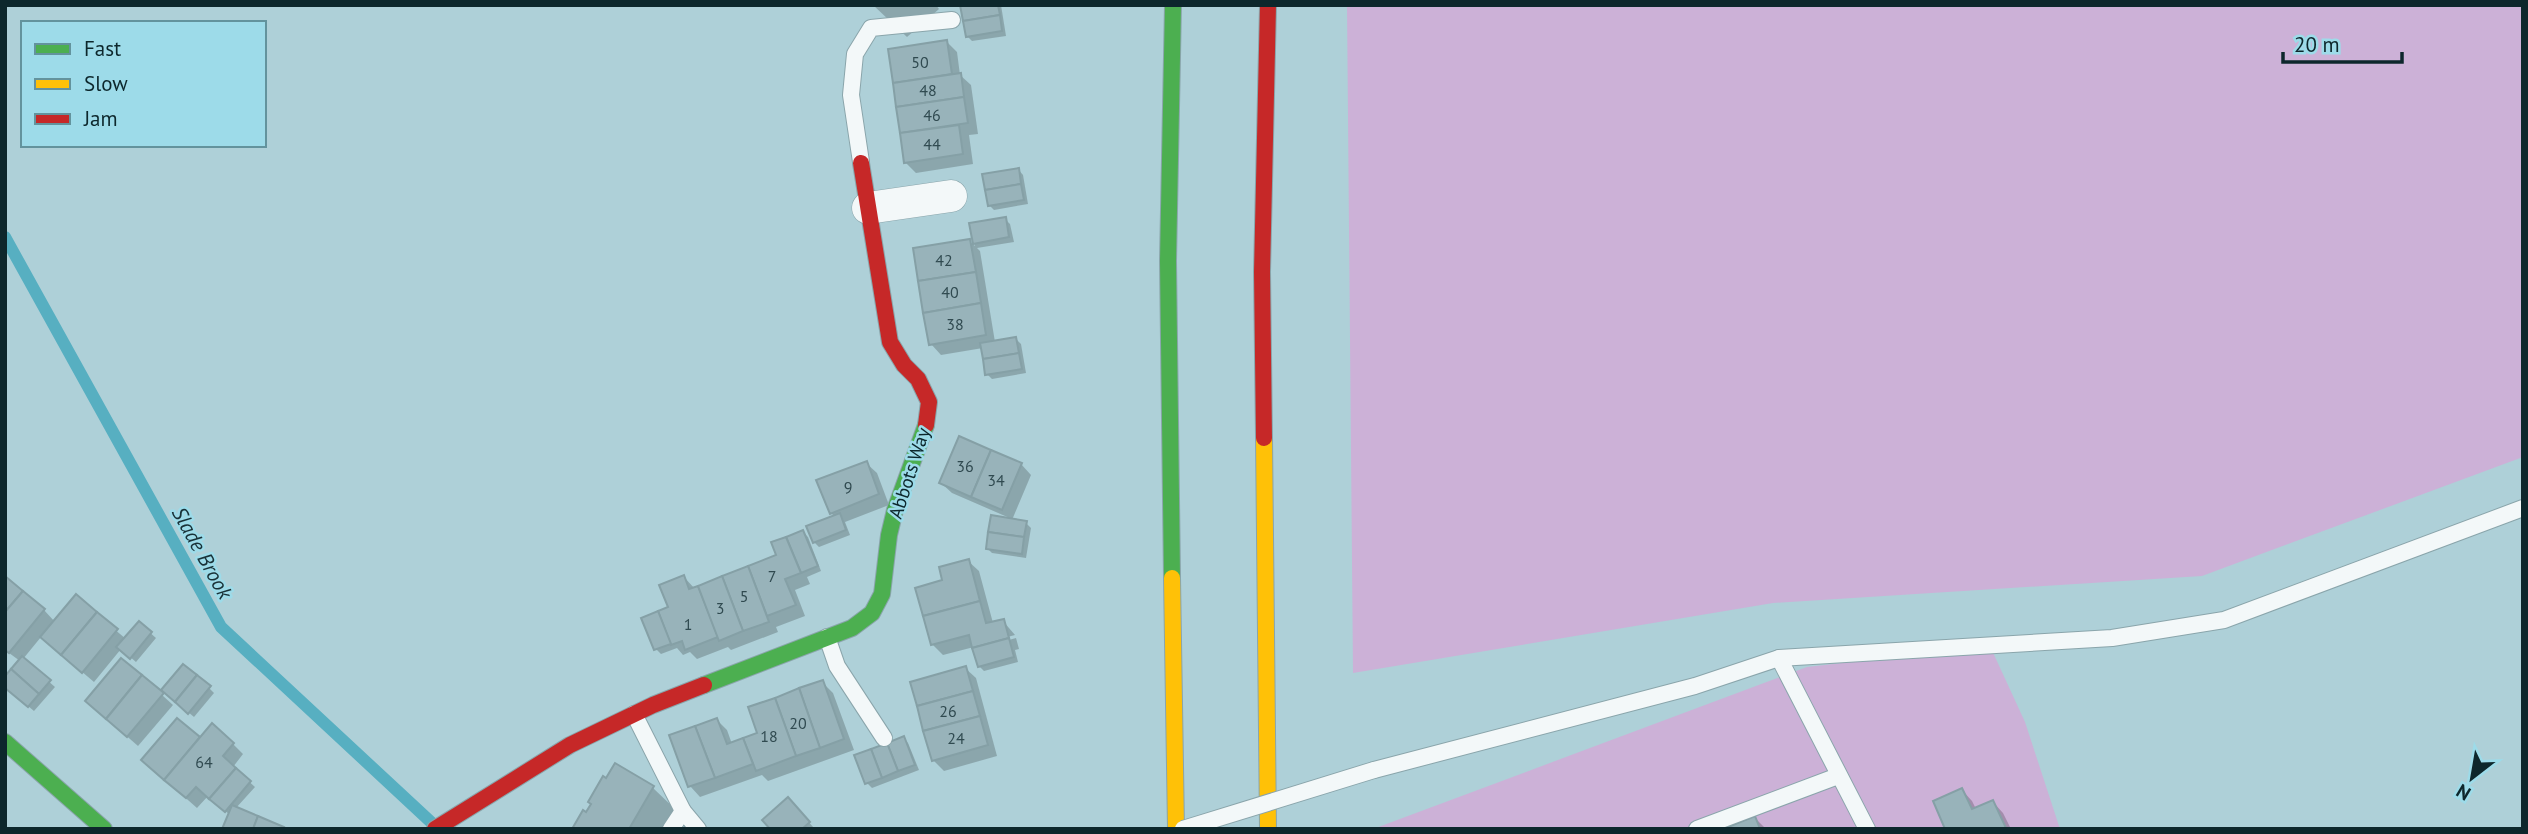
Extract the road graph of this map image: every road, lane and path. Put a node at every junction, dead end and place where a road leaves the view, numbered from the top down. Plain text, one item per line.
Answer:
1 (1174, 5) edge
2 (1268, 5) edge
3 (952, 20) dead end
4 (861, 163) joint
5 (951, 196) dead end
6 (868, 208) junction
7 (2523, 508) edge
8 (827, 637) junction
9 (1779, 658) junction
10 (634, 714) junction
11 (884, 738) dead end
12 (5, 742) edge
13 (1838, 776) junction
14 (683, 811) junction
15 (104, 829) edge
16 (435, 829) edge
17 (671, 829) edge
18 (698, 829) edge
19 (1176, 829) edge
20 (1183, 829) edge
21 (1268, 829) edge
22 (1698, 829) edge
23 (1867, 829) edge

1 - 19 main road
2 - 21 main road
3 - 4 lane, Abbots Way
4 - 6 main road, Abbots Way
5 - 6 street
6 - 8 main road, Abbots Way
7 - 9 lane
8 - 10 main road, Abbots Way
8 - 11 lane
9 - 13 lane
9 - 20 lane, bridge
10 - 14 lane
10 - 16 main road, Abbots Way
12 - 15 main road
13 - 22 lane
13 - 23 lane
14 - 17 lane
14 - 18 lane

